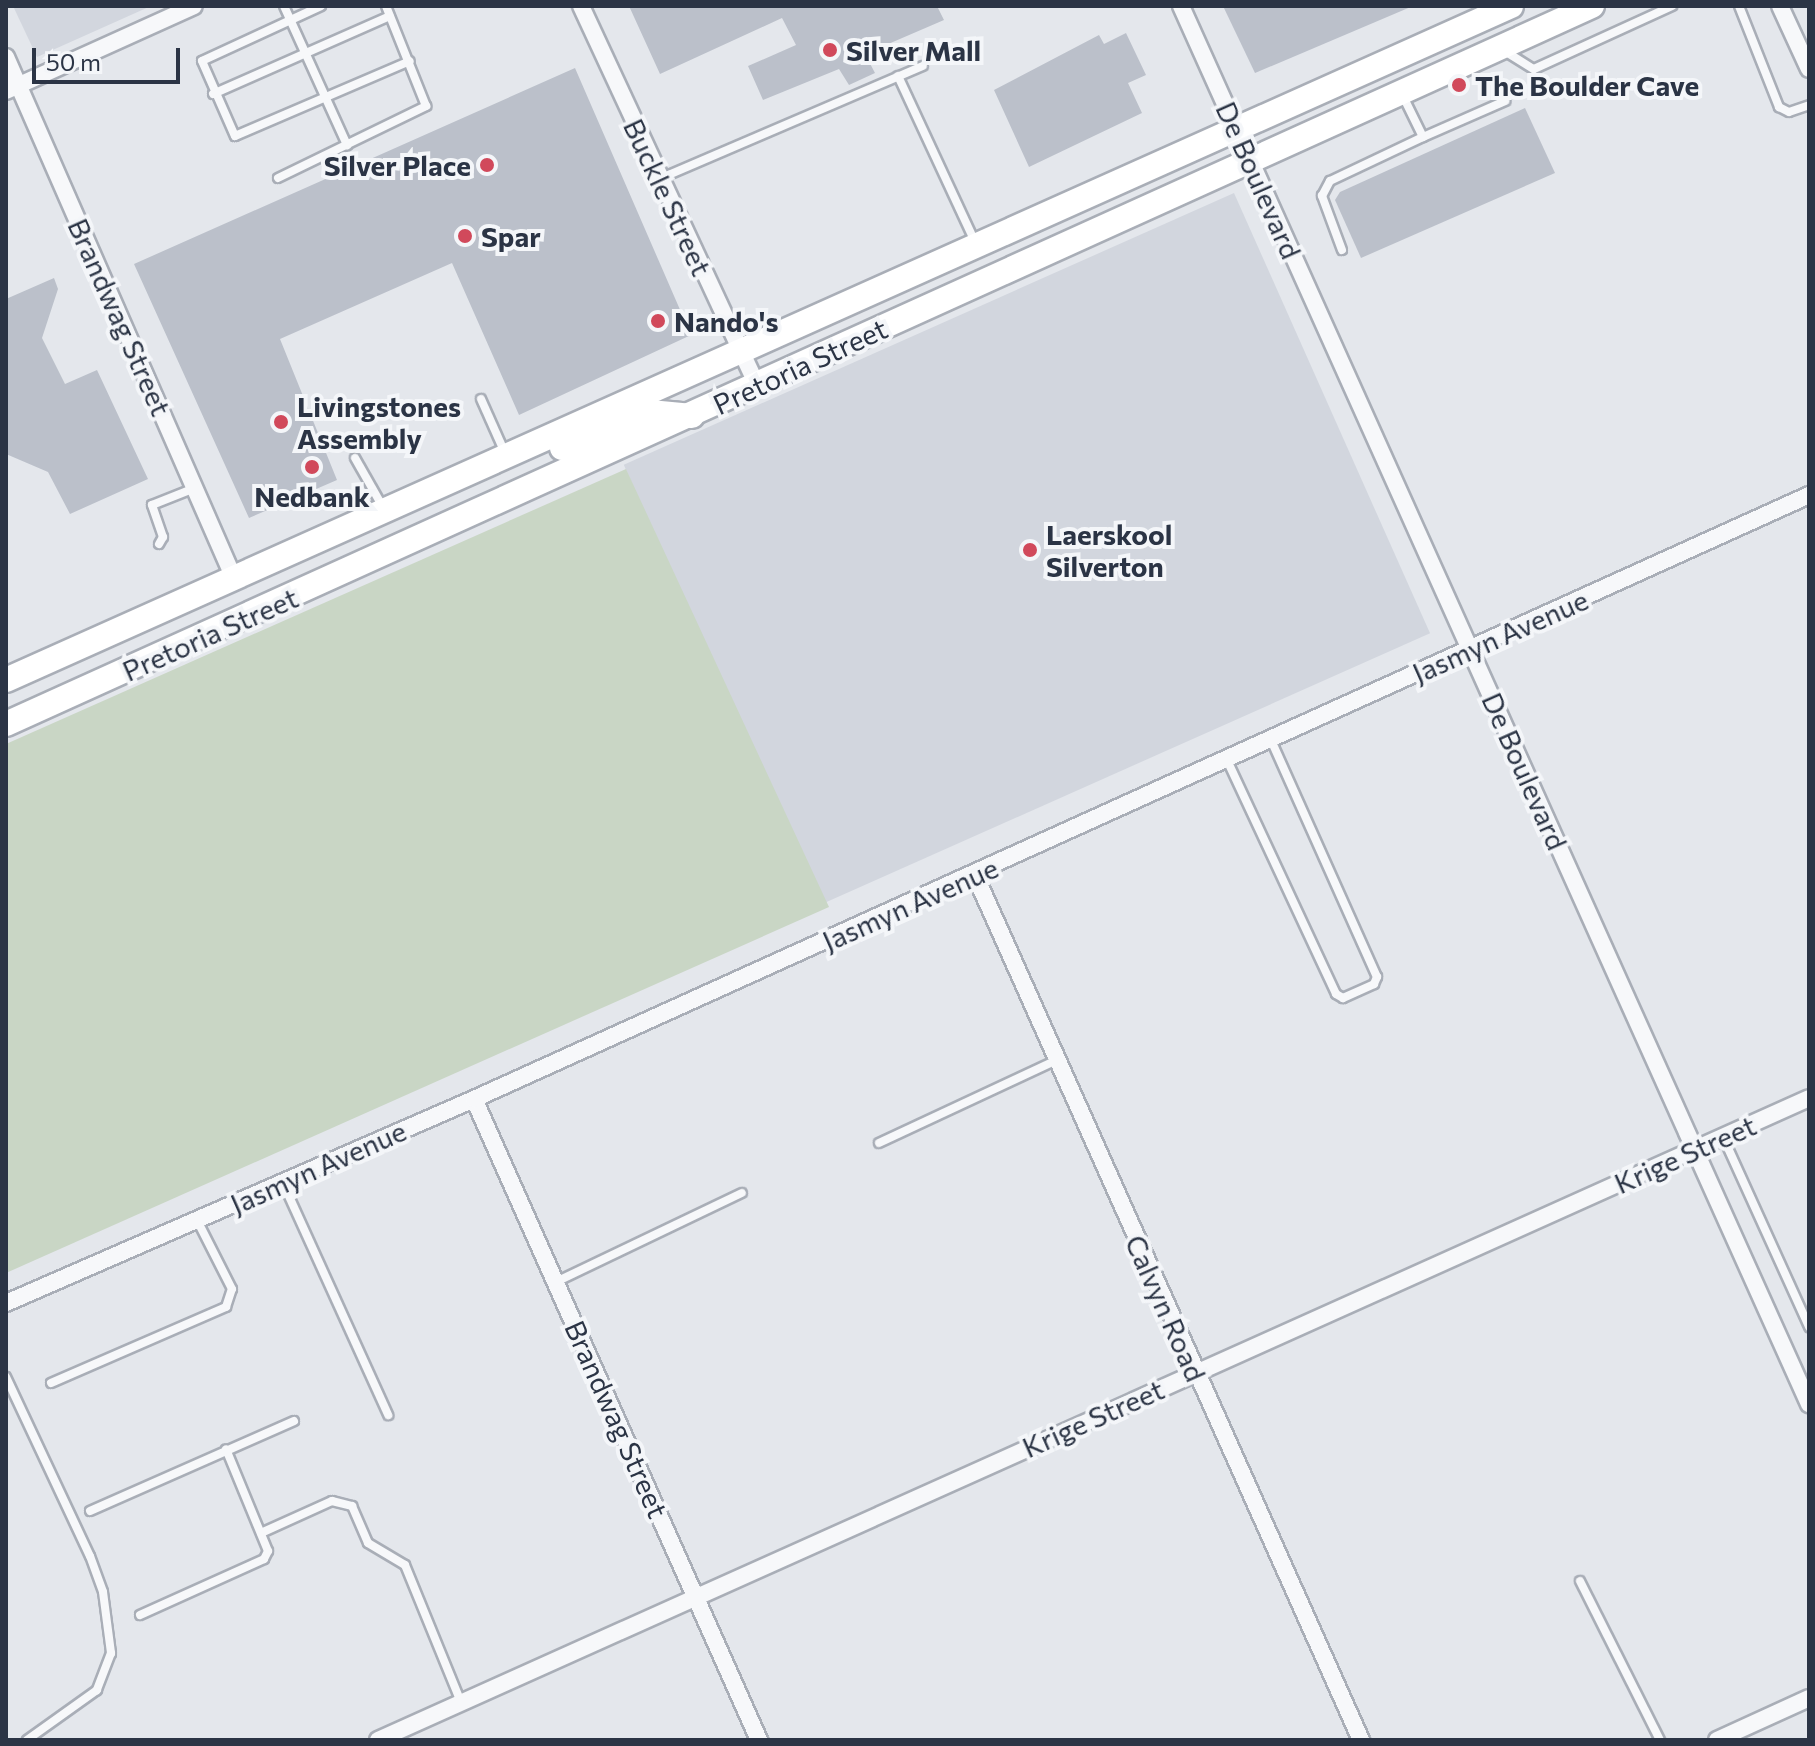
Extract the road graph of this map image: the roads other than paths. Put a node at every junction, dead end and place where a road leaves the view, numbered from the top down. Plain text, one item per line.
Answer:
1 (194, 6) edge
2 (284, 6) edge
3 (321, 6) edge
4 (386, 6) edge
5 (581, 6) edge
6 (1181, 6) edge
7 (1511, 6) edge
8 (1592, 6) edge
9 (1672, 6) edge
10 (1739, 6) edge
11 (1780, 6) edge
12 (390, 16) junction
13 (289, 19) junction
14 (1499, 47) junction
15 (305, 53) junction
16 (6, 57) edge
17 (410, 61) junction
18 (923, 66) dead end
19 (1809, 69) edge
20 (898, 76) junction
21 (12, 88) edge
22 (1401, 92) junction
23 (213, 94) junction
24 (326, 98) junction
25 (1505, 101) dead end
26 (1809, 105) edge
27 (1236, 127) junction
28 (1423, 137) junction
29 (347, 145) junction
30 (1248, 157) junction
31 (278, 178) dead end
32 (658, 179) junction
33 (976, 244) junction
34 (1342, 250) dead end
35 (739, 350) junction
36 (757, 386) junction
37 (481, 399) dead end
38 (692, 416) junction
39 (506, 455) junction
40 (355, 458) dead end
41 (195, 487) junction
42 (1809, 495) edge
43 (384, 509) junction
44 (159, 544) dead end
45 (233, 576) junction
46 (1471, 649) junction
47 (6, 680) edge
48 (6, 724) edge
49 (1271, 740) junction
50 (1227, 760) junction
51 (975, 875) junction
52 (1057, 1060) junction
53 (1809, 1098) edge
54 (474, 1099) junction
55 (1723, 1137) junction
56 (879, 1143) dead end
57 (1694, 1150) junction
58 (283, 1182) junction
59 (742, 1193) dead end
60 (197, 1219) junction
61 (556, 1282) junction
62 (6, 1303) edge
63 (1809, 1327) edge
64 (1194, 1372) junction
65 (6, 1377) edge
66 (51, 1383) dead end
67 (1809, 1404) edge
68 (388, 1415) dead end
69 (294, 1421) dead end
70 (226, 1449) junction
71 (90, 1511) dead end
72 (261, 1533) junction
73 (1580, 1581) dead end
74 (696, 1598) junction
75 (140, 1615) dead end
76 (1809, 1698) edge
77 (461, 1702) junction
78 (27, 1740) edge
79 (378, 1740) edge
80 (759, 1740) edge
81 (1361, 1740) edge
82 (1660, 1740) edge
83 (1717, 1740) edge

1 - 21 street
2 - 13 lane
3 - 13 lane
4 - 12 lane
5 - 32 street, Buckle Street
6 - 27 street, De Boulevard
7 - 27 main road, Pretoria Street
8 - 14 main road, Pretoria Street
9 - 14 lane
10 - 26 lane
11 - 19 street
12 - 15 lane
12 - 17 lane
13 - 15 lane
13 - 23 lane
14 - 22 main road, Pretoria Street
15 - 23 lane
15 - 24 lane
16 - 21 street, Brandwag Street
17 - 24 lane
17 - 29 lane
18 - 20 lane
20 - 32 lane
20 - 33 lane
21 - 41 street, Brandwag Street
22 - 28 lane
22 - 30 main road, Pretoria Street
23 - 24 lane
24 - 29 lane
25 - 28 lane
27 - 30 street, De Boulevard
27 - 33 main road, Pretoria Street
28 - 34 lane
29 - 31 lane
30 - 36 main road, Pretoria Street
30 - 46 street, De Boulevard
32 - 35 street, Buckle Street
33 - 35 main road, Pretoria Street
35 - 36 street, Buckle Street
35 - 39 main road, Pretoria Street
36 - 38 main road, Pretoria Street
37 - 39 lane
38 - 43 main road
38 - 48 main road, Pretoria Street
39 - 43 main road, Pretoria Street
40 - 43 lane
41 - 44 lane
41 - 45 street, Brandwag Street
42 - 46 street, Jasmyn Avenue
43 - 45 main road, Pretoria Street
45 - 47 main road, Pretoria Street
46 - 49 street, Jasmyn Avenue
46 - 57 street, De Boulevard
49 - 50 street, Jasmyn Avenue
49 - 50 lane
50 - 51 street, Jasmyn Avenue
51 - 52 street, Calvyn Road
51 - 54 street, Jasmyn Avenue
52 - 56 lane
52 - 64 street, Calvyn Road
53 - 55 street, Krige Street
54 - 58 street, Jasmyn Avenue
54 - 61 street, Brandwag Street
55 - 57 street, Krige Street
55 - 63 lane
57 - 64 street, Krige Street
57 - 67 street, De Boulevard
58 - 60 street, Jasmyn Avenue
58 - 68 lane
59 - 61 lane
60 - 62 street, Jasmyn Avenue
60 - 66 lane
61 - 74 street, Brandwag Street
64 - 74 street, Krige Street
64 - 81 street, Calvyn Road
65 - 78 lane
69 - 70 lane
70 - 71 lane
70 - 72 lane
72 - 75 lane
72 - 77 lane
73 - 82 lane
74 - 77 street, Krige Street
74 - 80 street, Brandwag Street
76 - 83 street
77 - 79 street, Krige Street

